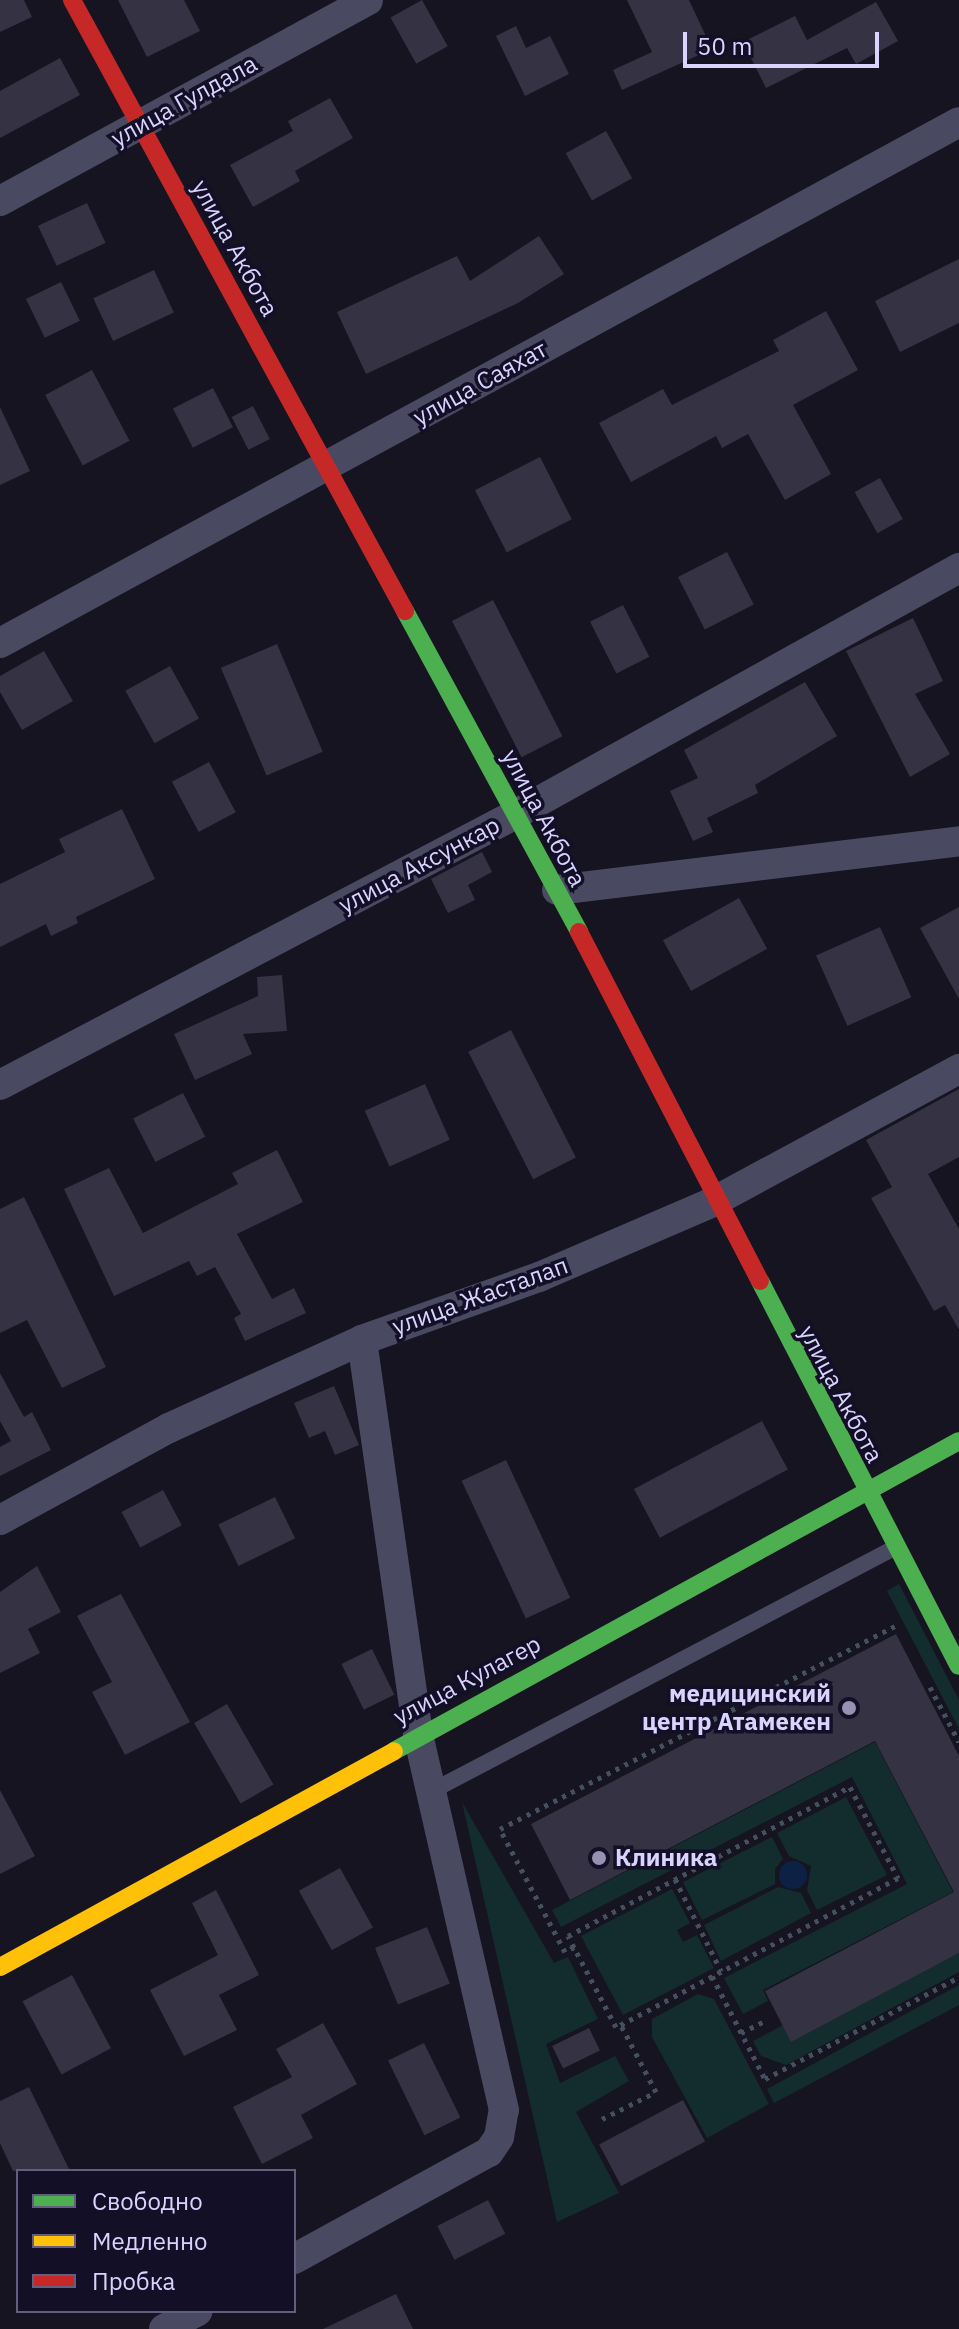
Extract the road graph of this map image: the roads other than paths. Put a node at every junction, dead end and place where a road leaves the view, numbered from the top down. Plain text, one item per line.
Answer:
1 (72, 0) edge
2 (368, 0) edge
3 (959, 122) edge
4 (140, 125) junction
5 (0, 201) edge
6 (326, 466) junction
7 (959, 568) edge
8 (0, 643) edge
9 (516, 814) junction
10 (959, 841) edge
11 (557, 890) junction
12 (959, 1069) edge
13 (0, 1085) edge
14 (713, 1202) junction
15 (362, 1340) junction
16 (959, 1441) edge
17 (865, 1493) junction
18 (0, 1520) edge
19 (896, 1547) junction
20 (959, 1666) edge
21 (418, 1734) junction
22 (430, 1792) junction
23 (0, 1967) edge
24 (296, 2258) edge
25 (194, 2313) edge
26 (164, 2329) edge

1 - 4 street, улица Акбота
2 - 4 street, улица Гулдала
3 - 6 street, улица Саяхат
4 - 5 street, улица Гулдала
4 - 6 street, улица Акбота
6 - 8 street, улица Саяхат
6 - 9 street, улица Акбота
7 - 9 street, улица Аксункар
9 - 11 street, улица Акбота
9 - 13 street, улица Аксункар
10 - 11 street
11 - 14 street, улица Акбота
12 - 14 street, улица Жасталап
14 - 15 street, улица Жасталап
14 - 17 street, улица Акбота
15 - 18 street, улица Жасталап
15 - 21 street
16 - 17 street, улица Кулагер
17 - 19 street, улица Акбота
17 - 21 street, улица Кулагер
19 - 20 street, улица Акбота
19 - 22 lane
21 - 22 street
21 - 23 street, улица Кулагер
22 - 24 street
25 - 26 street

